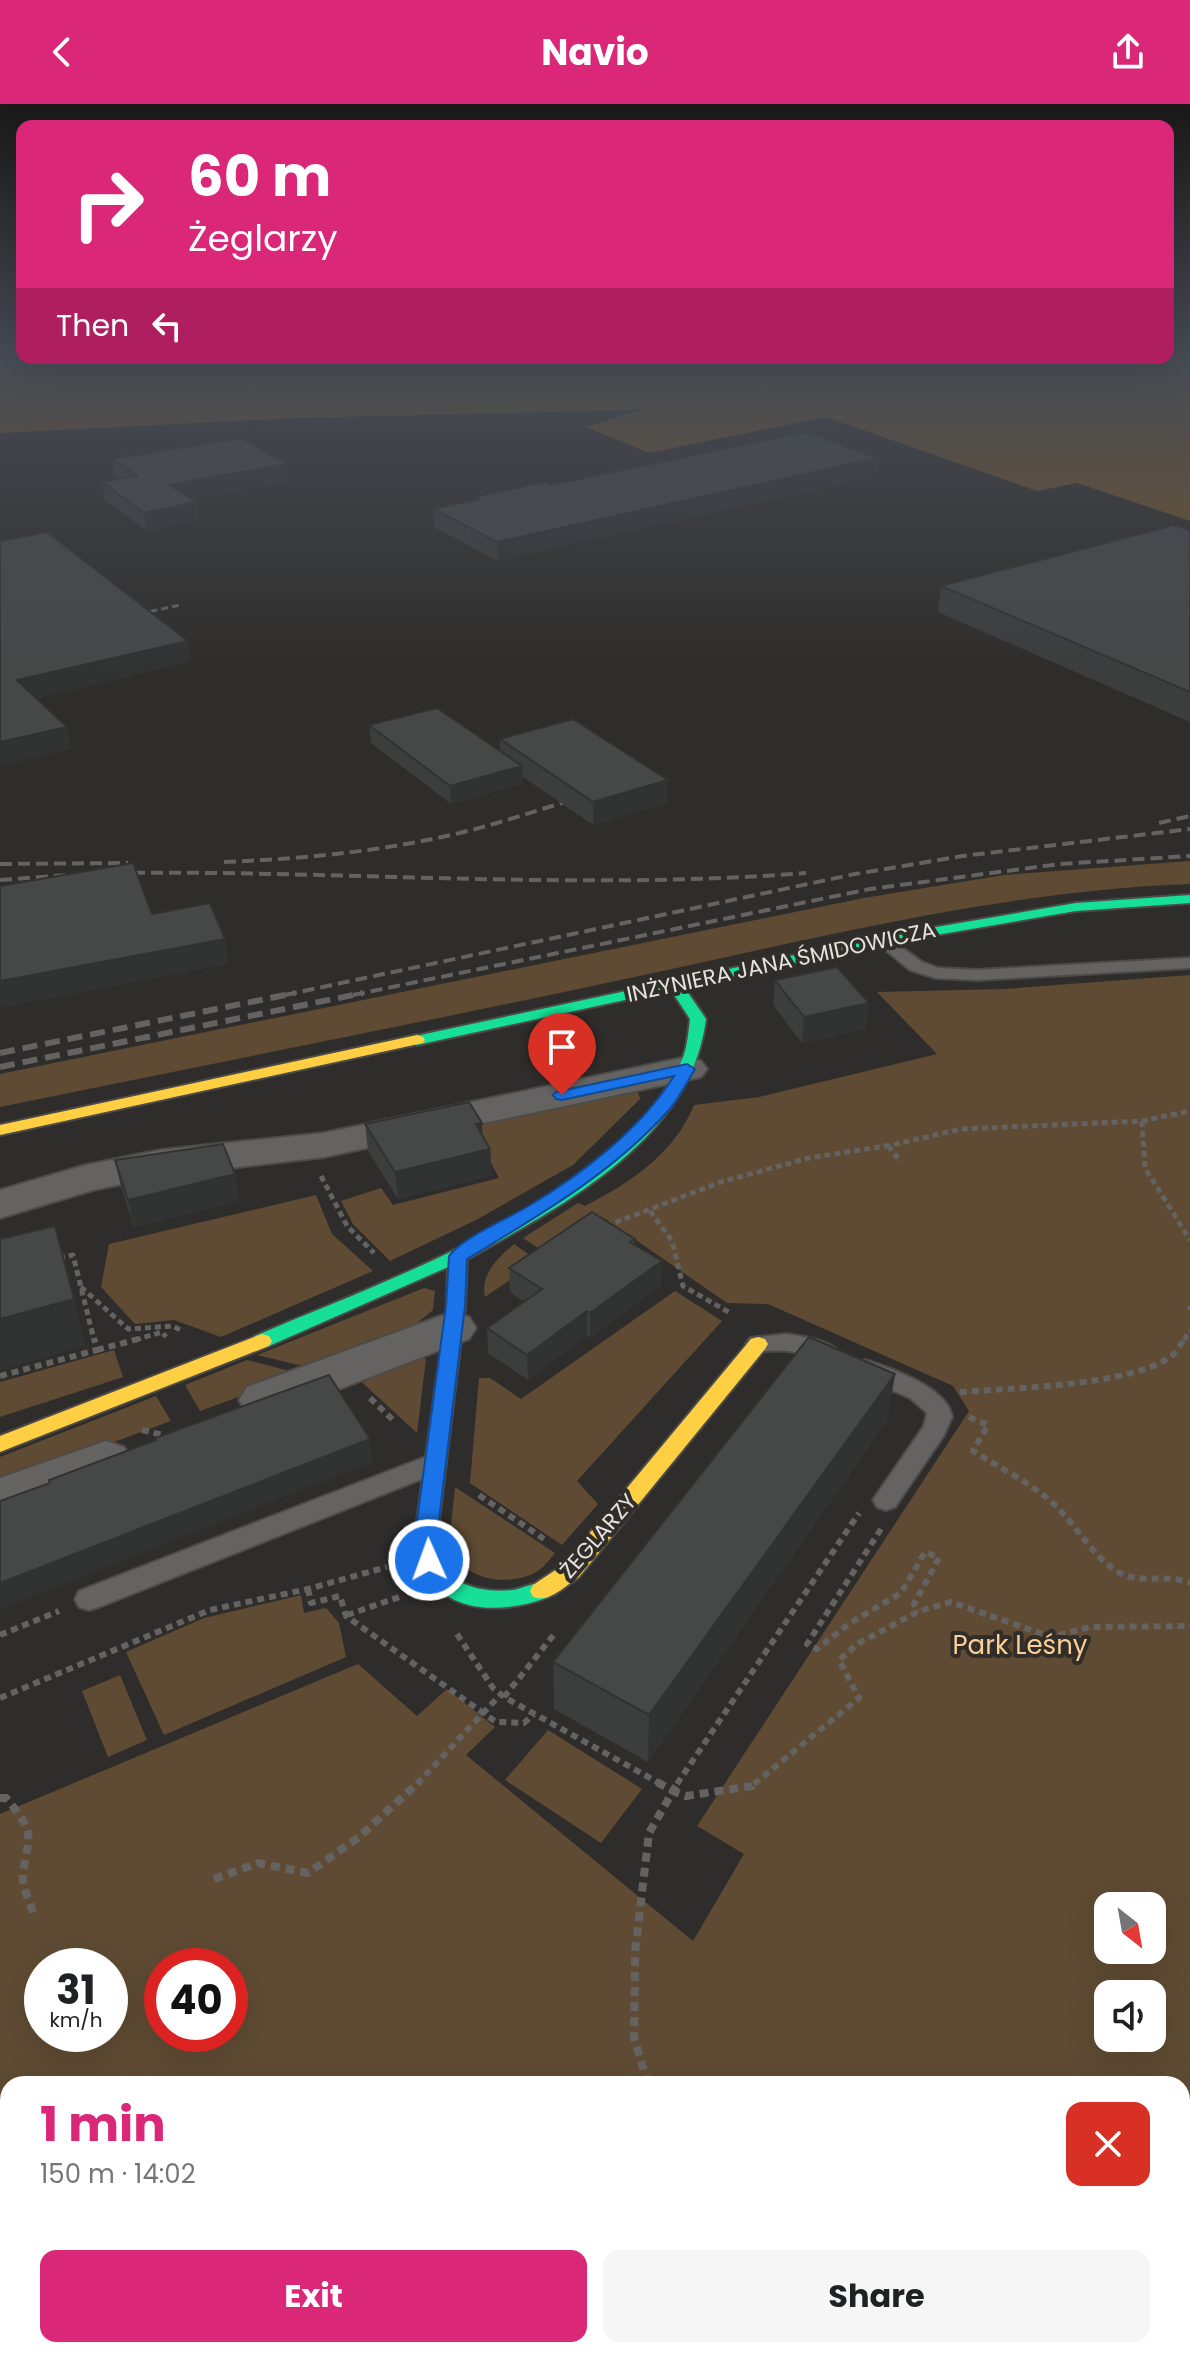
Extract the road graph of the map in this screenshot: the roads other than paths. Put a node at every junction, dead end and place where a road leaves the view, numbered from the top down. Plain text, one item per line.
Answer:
1 (1190, 899) edge
2 (884, 940) junction
3 (1190, 963) edge
4 (674, 983) junction
5 (687, 1069) junction
6 (0, 1130) edge
7 (0, 1204) edge
8 (458, 1256) junction
9 (452, 1328) junction
10 (758, 1344) joint
11 (219, 1417) edge
12 (0, 1444) edge
13 (140, 1447) edge
14 (434, 1463) junction
15 (0, 1499) edge
16 (880, 1506) road end
17 (89, 1599) road end

1 - 2 street, INŻYNIERA JANA ŚMIDOWICZA
2 - 3 lane
2 - 4 street, INŻYNIERA JANA ŚMIDOWICZA
4 - 5 street
4 - 6 street, INŻYNIERA JANA ŚMIDOWICZA
5 - 7 street
5 - 8 street
8 - 9 street, ŻEGLARZY
8 - 12 street
9 - 11 street
9 - 14 street, ŻEGLARZY
10 - 14 street, ŻEGLARZY
10 - 16 lane
13 - 15 street
14 - 17 lane

